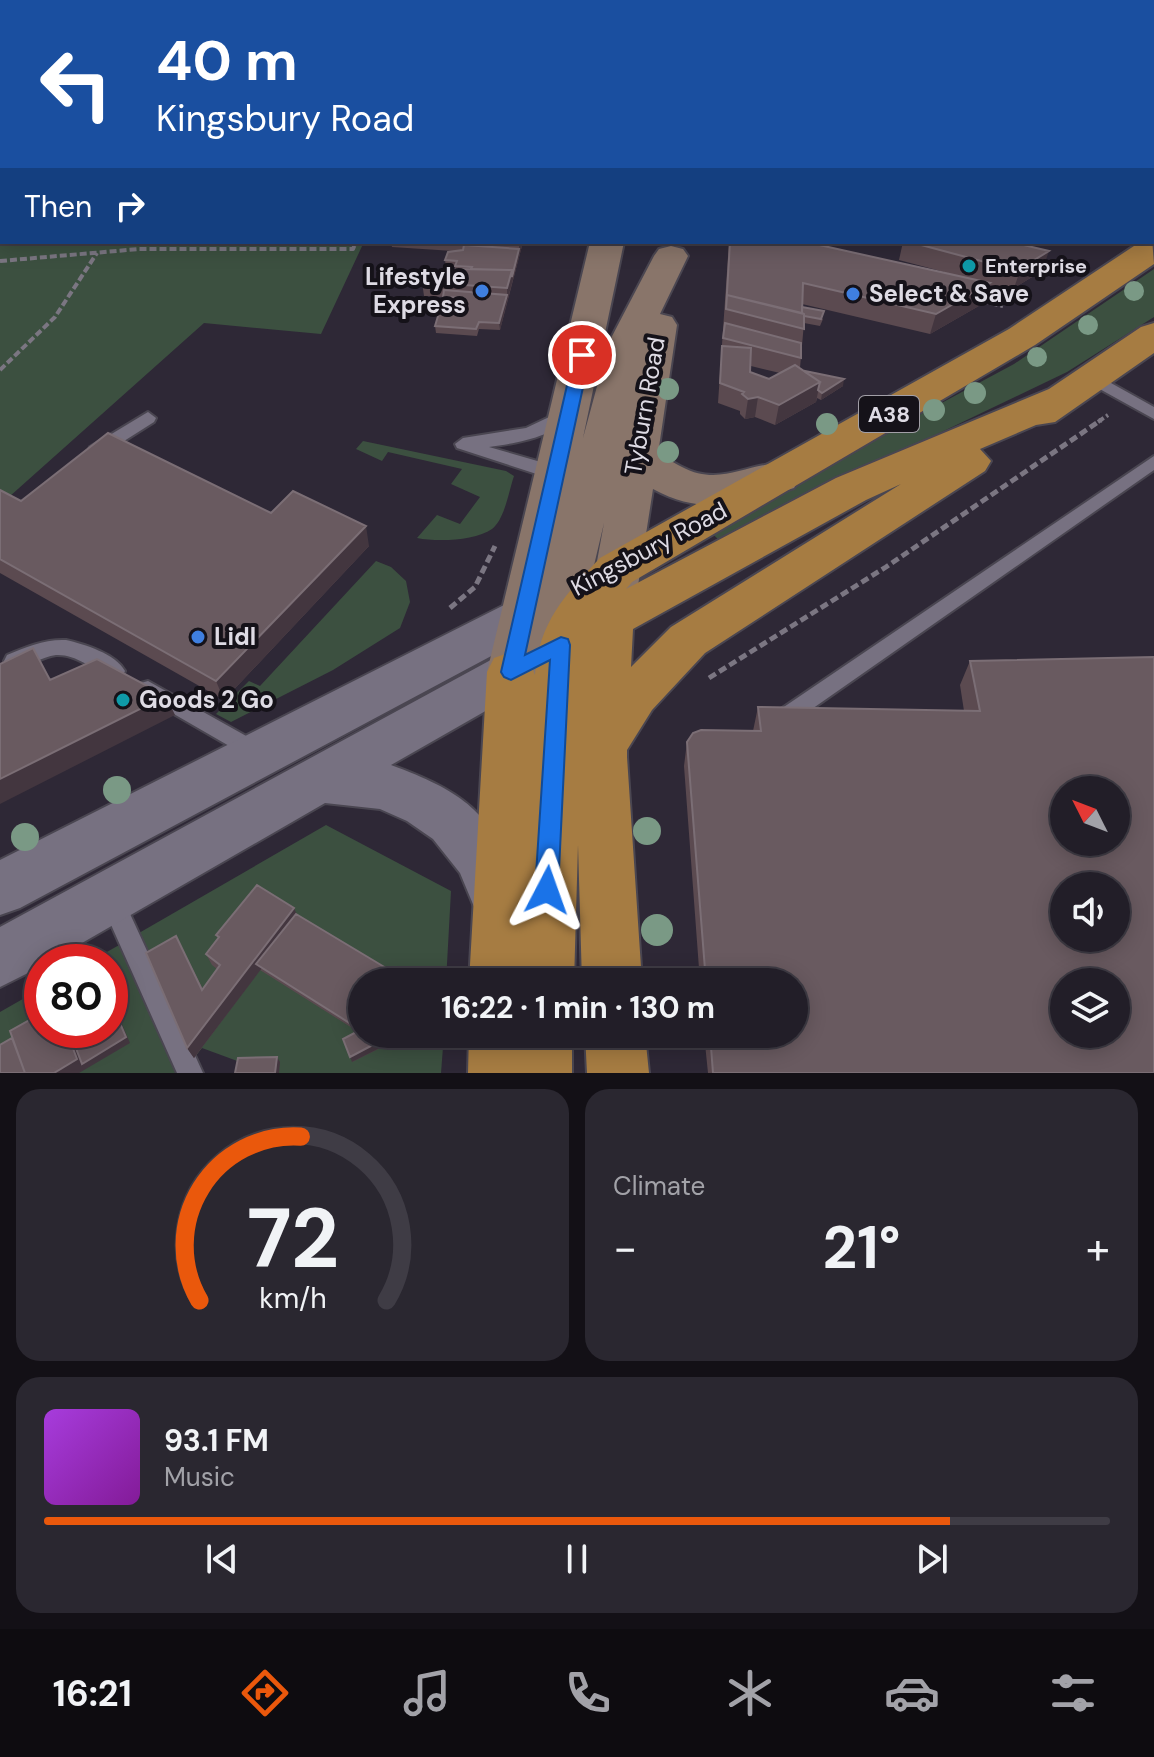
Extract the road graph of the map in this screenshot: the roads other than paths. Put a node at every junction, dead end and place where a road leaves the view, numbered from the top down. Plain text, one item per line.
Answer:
1 (607, 244) edge
2 (672, 249) edge
3 (1149, 254) edge
4 (1154, 335) edge
5 (1079, 387) junction
6 (1154, 414) edge
7 (148, 418) dead end
8 (604, 429) junction
9 (1154, 462) edge
10 (76, 467) edge
11 (555, 474) junction
12 (786, 475) junction
13 (616, 570) junction
14 (549, 619) junction
15 (610, 619) junction
16 (8, 664) edge
17 (511, 672) junction
18 (782, 719) edge
19 (601, 748) junction
20 (260, 754) junction
21 (321, 780) junction
22 (0, 889) edge
23 (111, 897) junction
24 (500, 902) junction
25 (4, 945) edge
26 (499, 968) edge
27 (544, 968) edge
28 (611, 968) edge
29 (499, 1048) edge
30 (542, 1048) edge
31 (616, 1048) edge
32 (190, 1073) edge
33 (499, 1073) edge
34 (541, 1073) edge
35 (618, 1073) edge

1 - 8 main road, Tyburn Road
2 - 8 main road, Tyburn Road
3 - 12 highway, Kingsbury Road / A38
4 - 5 highway
5 - 6 lane
5 - 15 highway
5 - 19 highway
7 - 10 lane
8 - 11 main road, Tyburn Road
8 - 11 lane
8 - 12 main road
8 - 13 main road, Tyburn Road
8 - 14 main road
9 - 18 lane
11 - 14 main road, Tyburn Road
12 - 13 highway, Kingsbury Road / A38
13 - 14 highway, Tyburn Road / A38
13 - 15 main road, Tyburn Road
14 - 15 street, Kingsbury Road
14 - 17 street, Kingsbury Road
14 - 20 street, Kingsbury Road
14 - 27 highway, Tyburn Road / A38
15 - 19 highway
16 - 20 lane
17 - 21 street, Kingsbury Road
17 - 24 highway
19 - 28 highway
20 - 22 street, Kingsbury Road
21 - 23 street, Kingsbury Road
21 - 24 street
23 - 25 street, Kingsbury Road
23 - 32 lane
24 - 26 highway
29 - 33 highway
30 - 34 highway
31 - 35 highway

